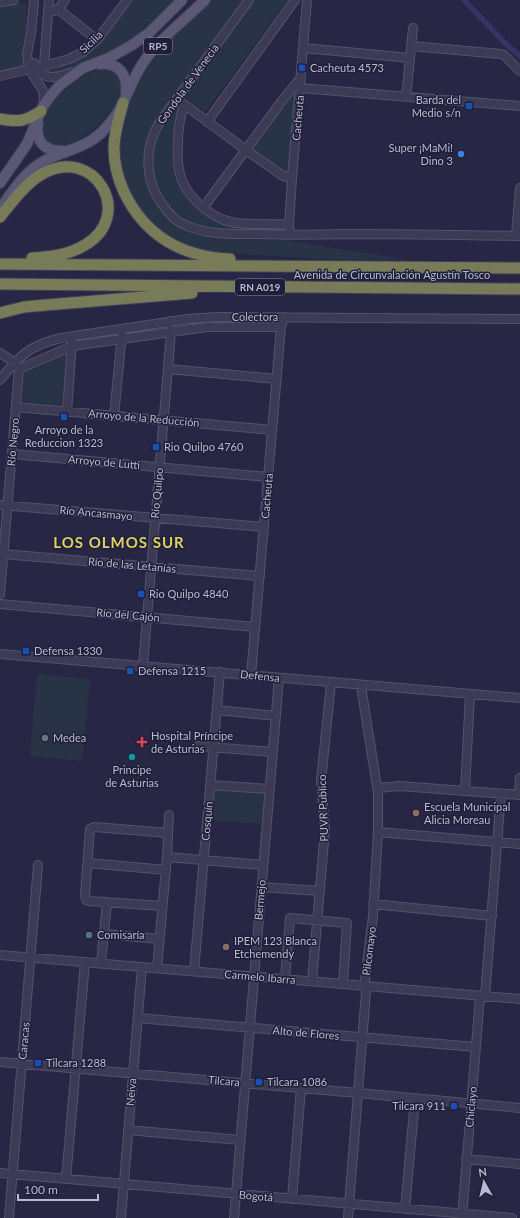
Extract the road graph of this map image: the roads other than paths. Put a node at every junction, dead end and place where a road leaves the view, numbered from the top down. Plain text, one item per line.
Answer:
1 (14, 0) edge
2 (34, 0) edge
3 (49, 0) edge
4 (65, 0) edge
5 (127, 0) edge
6 (182, 0) edge
7 (204, 0) edge
8 (249, 0) edge
9 (295, 0) edge
10 (308, 0) edge
11 (0, 2) edge
12 (58, 9) junction
13 (48, 12) junction
14 (413, 28) dead end
15 (97, 40) junction
16 (411, 46) junction
17 (304, 48) junction
18 (410, 58) junction
19 (36, 67) junction
20 (85, 67) junction
21 (520, 71) edge
22 (0, 76) edge
23 (301, 79) junction
24 (300, 88) junction
25 (406, 97) junction
26 (177, 98) junction
27 (124, 102) junction
28 (184, 104) junction
29 (520, 106) edge
30 (41, 111) junction
31 (0, 119) edge
32 (207, 122) junction
33 (78, 148) junction
34 (246, 150) junction
35 (292, 178) junction
36 (0, 183) edge
37 (520, 188) edge
38 (203, 208) junction
39 (0, 210) edge
40 (0, 217) edge
41 (289, 225) junction
42 (290, 235) junction
43 (518, 236) edge
44 (0, 259) edge
45 (0, 264) edge
46 (298, 266) junction
47 (520, 268) edge
48 (0, 284) edge
49 (432, 288) junction
50 (520, 289) edge
51 (0, 313) edge
52 (284, 317) junction
53 (520, 319) edge
54 (170, 321) junction
55 (281, 327) junction
56 (123, 329) junction
57 (171, 332) junction
58 (72, 337) junction
59 (122, 339) junction
60 (72, 346) junction
61 (0, 353) edge
62 (16, 365) junction
63 (168, 369) junction
64 (277, 379) junction
65 (0, 380) edge
66 (16, 407) junction
67 (67, 412) junction
68 (114, 416) junction
69 (164, 420) junction
70 (272, 430) junction
71 (12, 454) junction
72 (160, 467) junction
73 (268, 477) junction
74 (4, 505) edge
75 (155, 518) junction
76 (264, 527) junction
77 (3, 554) junction
78 (151, 567) junction
79 (260, 576) junction
80 (0, 594) edge
81 (0, 604) edge
82 (146, 617) junction
83 (255, 627) junction
84 (0, 654) edge
85 (143, 665) junction
86 (220, 672) junction
87 (251, 675) junction
88 (278, 678) junction
89 (331, 683) junction
90 (361, 686) junction
91 (470, 694) junction
92 (520, 698) edge
93 (217, 710) junction
94 (276, 716) junction
95 (198, 746) dead end
96 (214, 747) junction
97 (272, 752) junction
98 (520, 778) edge
99 (210, 785) junction
100 (378, 788) junction
101 (269, 789) junction
102 (465, 791) junction
103 (501, 794) junction
104 (519, 795) edge
105 (169, 815) dead end
106 (378, 832) junction
107 (168, 833) junction
108 (497, 842) junction
109 (520, 844) edge
110 (167, 857) junction
111 (204, 861) junction
112 (88, 863) junction
113 (38, 865) dead end
114 (263, 865) junction
115 (166, 870) junction
116 (261, 887) junction
117 (320, 891) junction
118 (107, 902) junction
119 (373, 904) junction
120 (162, 906) junction
121 (492, 916) junction
122 (318, 920) junction
123 (104, 934) junction
124 (159, 939) junction
125 (0, 955) edge
126 (31, 957) junction
127 (85, 962) junction
128 (101, 963) junction
129 (142, 967) junction
130 (157, 968) junction
131 (194, 971) junction
132 (254, 976) junction
133 (285, 979) junction
134 (312, 981) junction
135 (343, 984) junction
136 (365, 986) junction
137 (483, 996) junction
138 (520, 999) edge
139 (138, 1018) junction
140 (250, 1028) junction
141 (363, 1038) junction
142 (475, 1047) junction
143 (0, 1062) edge
144 (22, 1064) junction
145 (76, 1068) junction
146 (133, 1073) junction
147 (245, 1083) junction
148 (301, 1088) junction
149 (358, 1093) junction
150 (415, 1098) junction
151 (471, 1104) junction
152 (520, 1108) edge
153 (128, 1130) junction
154 (240, 1140) junction
155 (466, 1159) junction
156 (520, 1164) edge
157 (0, 1173) edge
158 (12, 1174) junction
159 (66, 1179) junction
160 (123, 1184) junction
161 (236, 1194) junction
162 (292, 1199) junction
163 (349, 1204) junction
164 (405, 1209) junction
165 (462, 1216) edge
166 (9, 1218) edge
167 (121, 1218) edge
168 (234, 1218) edge
169 (348, 1218) edge
170 (512, 1218) edge

1 - 11 street
2 - 19 street
3 - 13 street
4 - 12 street
5 - 15 street, Sicilia
6 - 20 main road, RP5
7 - 27 main road, RP5
8 - 26 street, Gondola de Venecia
9 - 32 street
10 - 17 street, Cacheuta
12 - 13 street
12 - 15 street
13 - 19 street
14 - 16 street
15 - 19 street, Sicilia
16 - 18 street
16 - 21 street
17 - 18 street
17 - 23 street, Cacheuta
18 - 25 street
19 - 20 street
19 - 22 street
19 - 30 street
20 - 27 main road
20 - 30 main road
23 - 24 street, Cacheuta
23 - 34 street
24 - 25 street
24 - 35 street, Cacheuta
25 - 29 street
26 - 28 street
26 - 42 street, Gondola de Venecia
27 - 33 main road
27 - 46 highway
28 - 32 street
28 - 38 street
30 - 31 highway
30 - 33 main road
30 - 36 main road
32 - 34 street
33 - 39 main road
34 - 35 street
34 - 38 street
35 - 41 street, Cacheuta
37 - 43 street
38 - 41 street
40 - 44 highway
41 - 42 street, Cacheuta
42 - 43 street
45 - 46 highway, Avenida de Circunvalación Agustín Tosco / RN A019
46 - 47 highway, Avenida de Circunvalación Agustín Tosco / RN A019
48 - 49 highway, Avenida de Circunvalación Agustín Tosco / RN A019
49 - 50 highway, Avenida de Circunvalación Agustín Tosco / RN A019
49 - 51 highway
52 - 53 street, Colectora
52 - 54 street, Colectora
52 - 55 street, Cacheuta
54 - 56 street, Colectora
54 - 57 street, Río Quilpo
55 - 57 street
55 - 64 street, Cacheuta
56 - 58 street, Colectora
56 - 59 street
57 - 59 street
57 - 63 street, Río Quilpo
58 - 60 street
58 - 62 street, Colectora
59 - 60 street
59 - 68 street
60 - 62 street
60 - 67 street
61 - 62 street
62 - 65 street
62 - 66 street, Río Negro
63 - 64 street
63 - 69 street, Río Quilpo
64 - 70 street, Cacheuta
66 - 67 street, Arroyo de la Reducción
66 - 71 street, Río Negro
67 - 68 street, Arroyo de la Reducción
68 - 69 street, Arroyo de la Reducción
69 - 70 street, Arroyo de la Reducción
69 - 72 street, Río Quilpo
70 - 73 street, Cacheuta
71 - 72 street, Arroyo de Lutti
71 - 74 street, Río Negro
72 - 73 street, Arroyo de Lutti
72 - 75 street, Río Quilpo
73 - 76 street, Cacheuta
74 - 75 street, Río Ancasmayo
74 - 77 street, Río Negro
75 - 76 street, Río Ancasmayo
75 - 78 street, Río Quilpo
76 - 79 street, Cacheuta
77 - 78 street, Río de las Letanías
77 - 80 street, Río Negro
78 - 79 street, Río de las Letanías
78 - 82 street, Río Quilpo
79 - 83 street, Cacheuta
81 - 82 street, Río del Cajón
82 - 83 street, Río del Cajón
82 - 85 street, Río Quilpo
83 - 87 street, Cacheuta
84 - 85 street, Defensa
85 - 86 street, Defensa
86 - 87 street, Defensa
86 - 93 street, Cosquín
87 - 88 street, Defensa
88 - 89 street, Defensa
88 - 94 street, Bermejo
89 - 90 street, Defensa
89 - 117 street, PUVR Publico
90 - 91 street, Defensa
90 - 100 street, Pilcomayo
91 - 92 street, Defensa
91 - 102 street
93 - 94 street
93 - 96 street, Cosquín
94 - 97 street, Bermejo
95 - 96 street
96 - 97 street
96 - 99 street, Cosquín
97 - 101 street, Bermejo
98 - 104 street
99 - 101 street
99 - 111 street, Cosquín
100 - 102 street
100 - 106 street, Pilcomayo
101 - 114 street, Bermejo
102 - 103 street
103 - 104 street
103 - 108 street, Chiclayo
105 - 107 street
106 - 108 street
106 - 119 street, Pilcomayo
107 - 110 street
107 - 112 street
108 - 109 street
108 - 121 street, Chiclayo
110 - 111 street
110 - 115 street
111 - 114 street
111 - 131 street, Cosquín
112 - 115 street
112 - 118 street
113 - 126 street, Caracas
114 - 116 street, Bermejo
115 - 120 street
116 - 117 street
116 - 132 street, Bermejo
117 - 122 street, PUVR Publico
118 - 120 street
118 - 123 street
119 - 121 street
119 - 136 street, Pilcomayo
120 - 124 street
121 - 137 street, Chiclayo
122 - 133 street
122 - 134 street, PUVR Publico
122 - 135 street
123 - 124 street
123 - 128 street
124 - 130 street
125 - 126 street, Carmelo Ibarra
126 - 127 street, Carmelo Ibarra
126 - 144 street, Caracas
127 - 128 street, Carmelo Ibarra
127 - 145 street
128 - 129 street, Carmelo Ibarra
129 - 130 street, Carmelo Ibarra
129 - 139 street, Neiva
130 - 131 street, Carmelo Ibarra
131 - 132 street, Carmelo Ibarra
132 - 133 street, Carmelo Ibarra
132 - 140 street, Bermejo
133 - 134 street, Carmelo Ibarra
134 - 135 street, Carmelo Ibarra
135 - 136 street, Carmelo Ibarra
136 - 137 street, Carmelo Ibarra
136 - 141 street, Pilcomayo
137 - 138 street, Carmelo Ibarra
137 - 142 street, Chiclayo
139 - 140 street, Alto de Flores
139 - 146 street, Neiva
140 - 141 street, Alto de Flores
140 - 147 street, Bermejo
141 - 142 street, Alto de Flores
141 - 149 street, Pilcomayo
142 - 151 street, Chiclayo
143 - 144 street, Tilcara
144 - 145 street, Tilcara
144 - 158 street, Caracas
145 - 146 street, Tilcara
145 - 159 street
146 - 147 street, Tilcara
146 - 153 street, Neiva
147 - 148 street, Tilcara
147 - 154 street, Bermejo
148 - 149 street, Tilcara
148 - 162 street
149 - 150 street, Tilcara
149 - 163 street, Pilcomayo
150 - 151 street, Tilcara
150 - 164 street
151 - 152 street, Tilcara
151 - 155 street, Chiclayo
153 - 154 street
153 - 160 street, Neiva
154 - 161 street, Bermejo
155 - 156 street
155 - 165 street, Chiclayo
157 - 158 street, Bogotá
158 - 159 street, Bogotá
158 - 166 street, Caracas
159 - 160 street, Bogotá
160 - 161 street, Bogotá
160 - 167 street, Neiva
161 - 162 street, Bogotá
161 - 168 street, Bermejo
162 - 163 street, Bogotá
163 - 164 street, Bogotá
163 - 169 street, Pilcomayo
164 - 165 street, Bogotá
165 - 170 street, Bogotá

